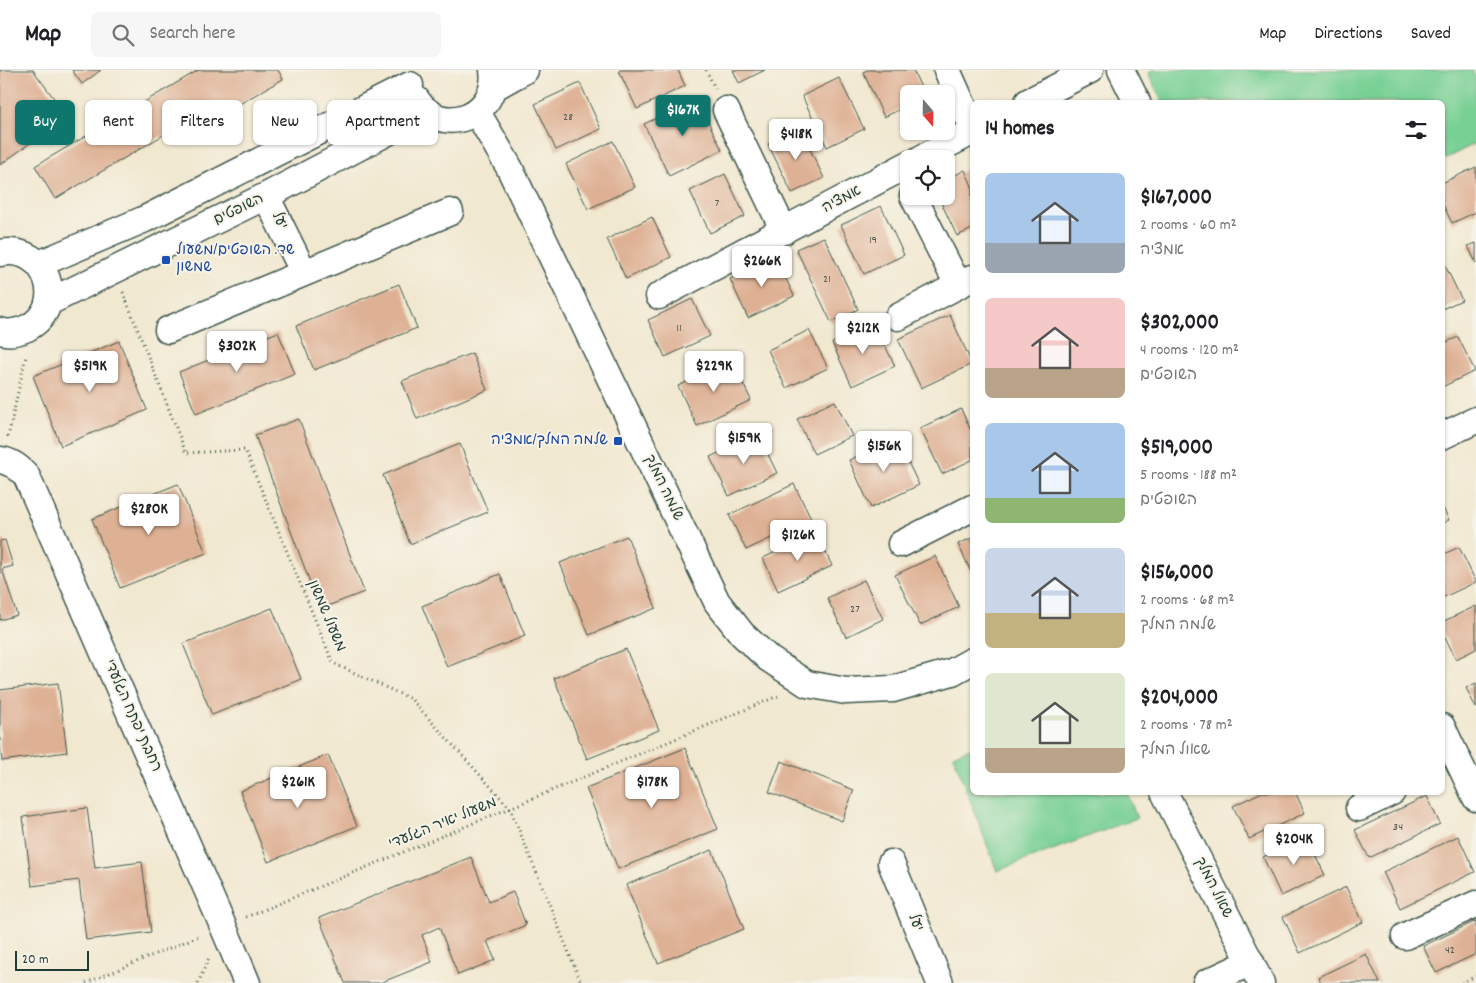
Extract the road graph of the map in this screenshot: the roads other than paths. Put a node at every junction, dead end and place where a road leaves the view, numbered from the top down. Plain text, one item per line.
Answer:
1 (525, 70) edge
2 (947, 70) edge
3 (1090, 70) edge
4 (1121, 70) edge
5 (410, 78) edge
6 (493, 79) edge
7 (416, 100) edge
8 (1032, 100) edge
9 (1136, 100) edge
10 (726, 110) dead end
11 (477, 112) junction
12 (438, 118) edge
13 (970, 122) edge
14 (970, 133) edge
15 (363, 145) edge
16 (942, 150) edge
17 (900, 174) edge
18 (266, 196) junction
19 (918, 205) edge
20 (450, 212) dead end
21 (784, 231) junction
22 (0, 253) edge
23 (39, 264) junction
24 (304, 273) junction
25 (965, 282) edge
26 (659, 296) dead end
27 (49, 302) junction
28 (898, 316) dead end
29 (168, 330) dead end
30 (0, 331) edge
31 (1476, 420) edge
32 (1445, 435) edge
33 (2, 460) edge
34 (970, 509) edge
35 (901, 544) dead end
36 (970, 663) edge
37 (1445, 740) edge
38 (1451, 765) edge
39 (1166, 795) edge
40 (1386, 795) edge
41 (1476, 798) edge
42 (1359, 808) dead end
43 (891, 863) dead end
44 (1476, 904) edge
45 (1405, 936) dead end
46 (1256, 972) edge
47 (247, 983) edge
48 (940, 983) edge
49 (1206, 983) edge

1 - 6 street
2 - 13 street
3 - 8 street
4 - 9 street
5 - 7 street
5 - 23 street
6 - 11 street
10 - 21 street
11 - 12 street
11 - 36 street, שלמה המלך
14 - 16 street, אמציה
15 - 18 street, השופטים
17 - 21 street, אמציה
18 - 24 street, יעל
18 - 27 street, השופטים
19 - 25 street
20 - 24 street
21 - 26 street, אמציה
22 - 23 street
23 - 27 street
24 - 29 street
25 - 28 street
27 - 30 street
31 - 32 street
33 - 47 street, רחבת יפתח הגלעדי
34 - 35 street
37 - 38 street
38 - 41 street
39 - 46 street, שאול המלך
40 - 42 street
43 - 48 street, יעל
44 - 45 street
46 - 49 street

